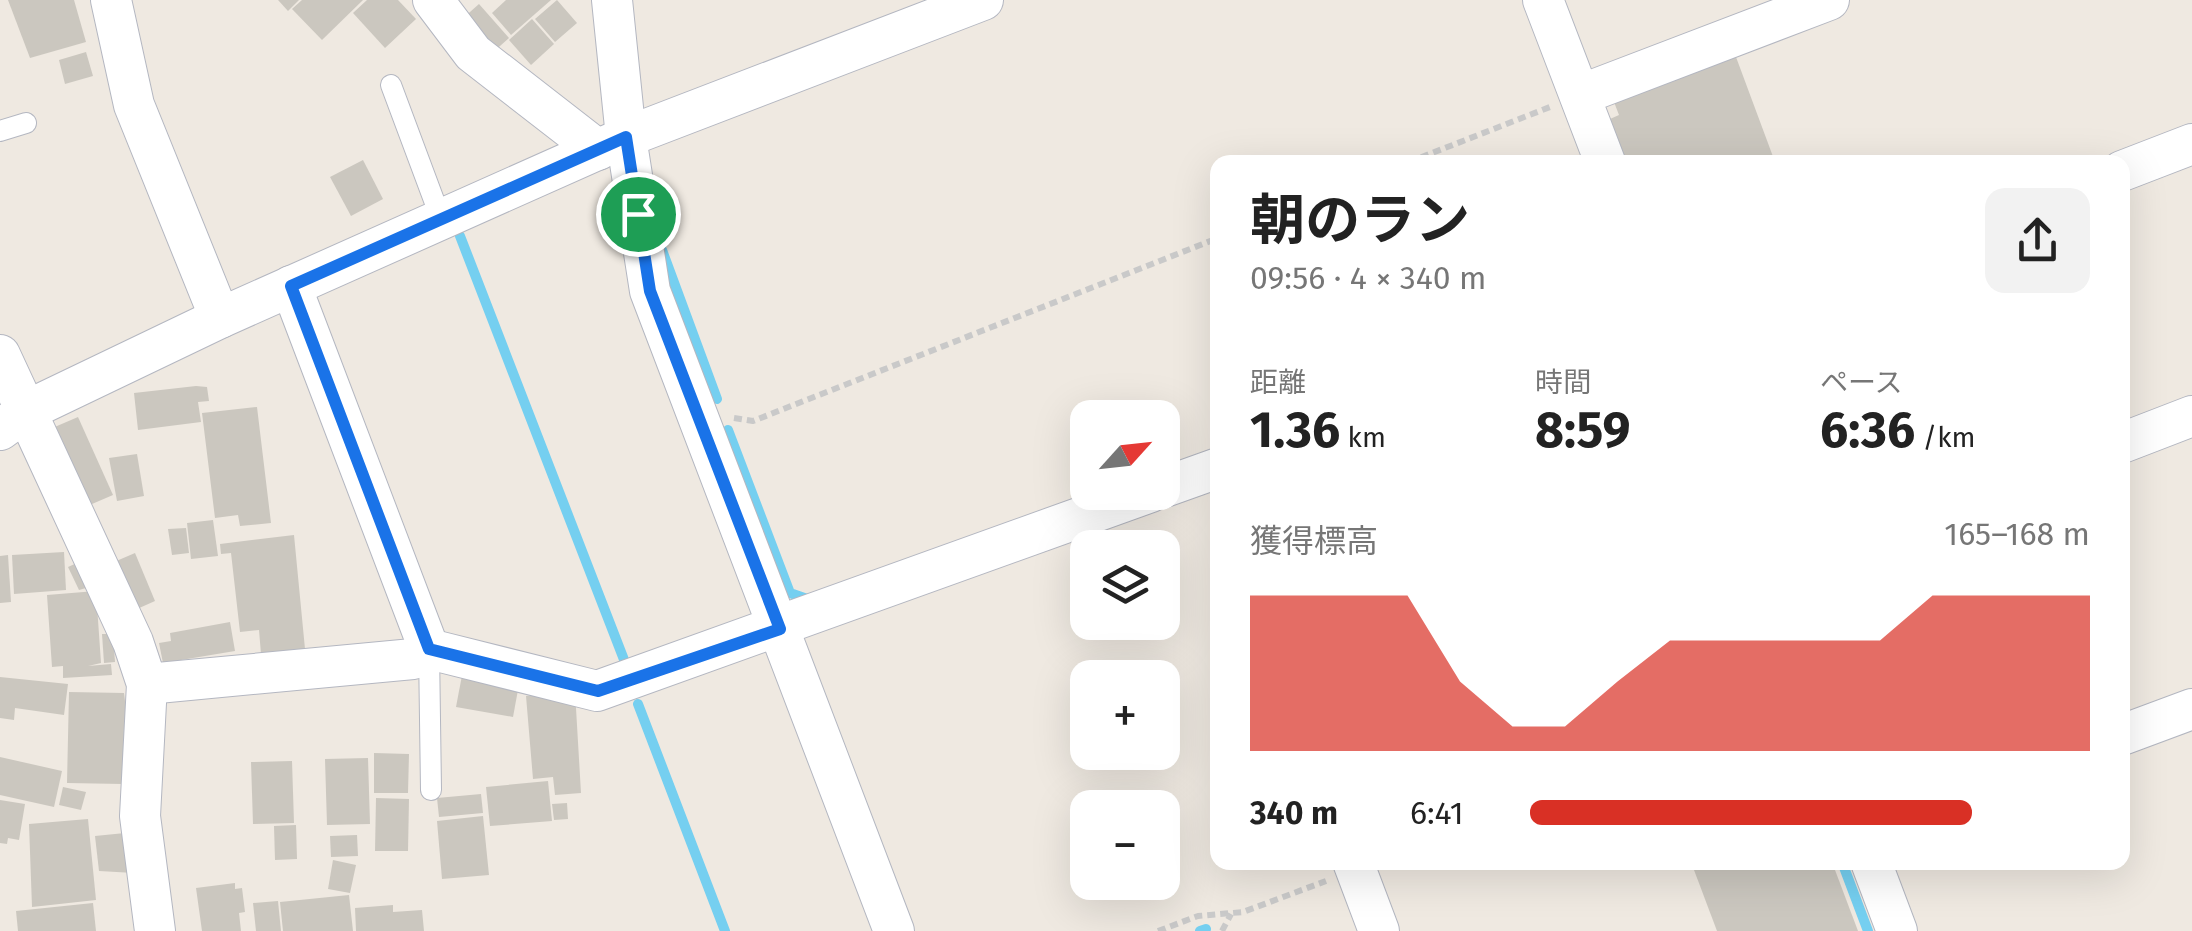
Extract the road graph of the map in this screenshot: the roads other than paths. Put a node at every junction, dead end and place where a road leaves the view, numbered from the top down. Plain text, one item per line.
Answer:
1 (111, 0) edge
2 (434, 0) edge
3 (612, 0) edge
4 (984, 0) edge
5 (1543, 0) edge
6 (1829, 0) edge
7 (391, 85) dead end
8 (1580, 96) junction
9 (26, 123) dead end
10 (0, 131) edge
11 (612, 143) junction
12 (2192, 144) edge
13 (1602, 155) edge
14 (2130, 168) edge
15 (441, 219) junction
16 (291, 286) junction
17 (220, 318) junction
18 (0, 355) edge
19 (2192, 416) edge
20 (13, 420) edge
21 (2130, 440) edge
22 (1210, 483) edge
23 (1180, 486) edge
24 (1102, 510) edge
25 (780, 629) junction
26 (429, 649) junction
27 (148, 684) junction
28 (2192, 708) edge
29 (2130, 732) edge
30 (431, 790) dead end
31 (1356, 870) edge
32 (1874, 870) edge
33 (155, 931) edge
34 (894, 931) edge
35 (1379, 931) edge
36 (1897, 931) edge

1 - 17 street
2 - 11 street
3 - 11 street
4 - 11 street
5 - 8 street
6 - 8 street
7 - 15 lane
8 - 13 street
9 - 10 lane
11 - 15 street
11 - 25 street
12 - 14 street
15 - 16 street
16 - 17 street
16 - 26 street
17 - 20 street
18 - 20 street
19 - 21 street
20 - 27 street
22 - 23 street
24 - 25 street
25 - 26 street
25 - 34 street
26 - 27 street
26 - 30 lane
27 - 33 street
28 - 29 street
31 - 35 street
32 - 36 street

